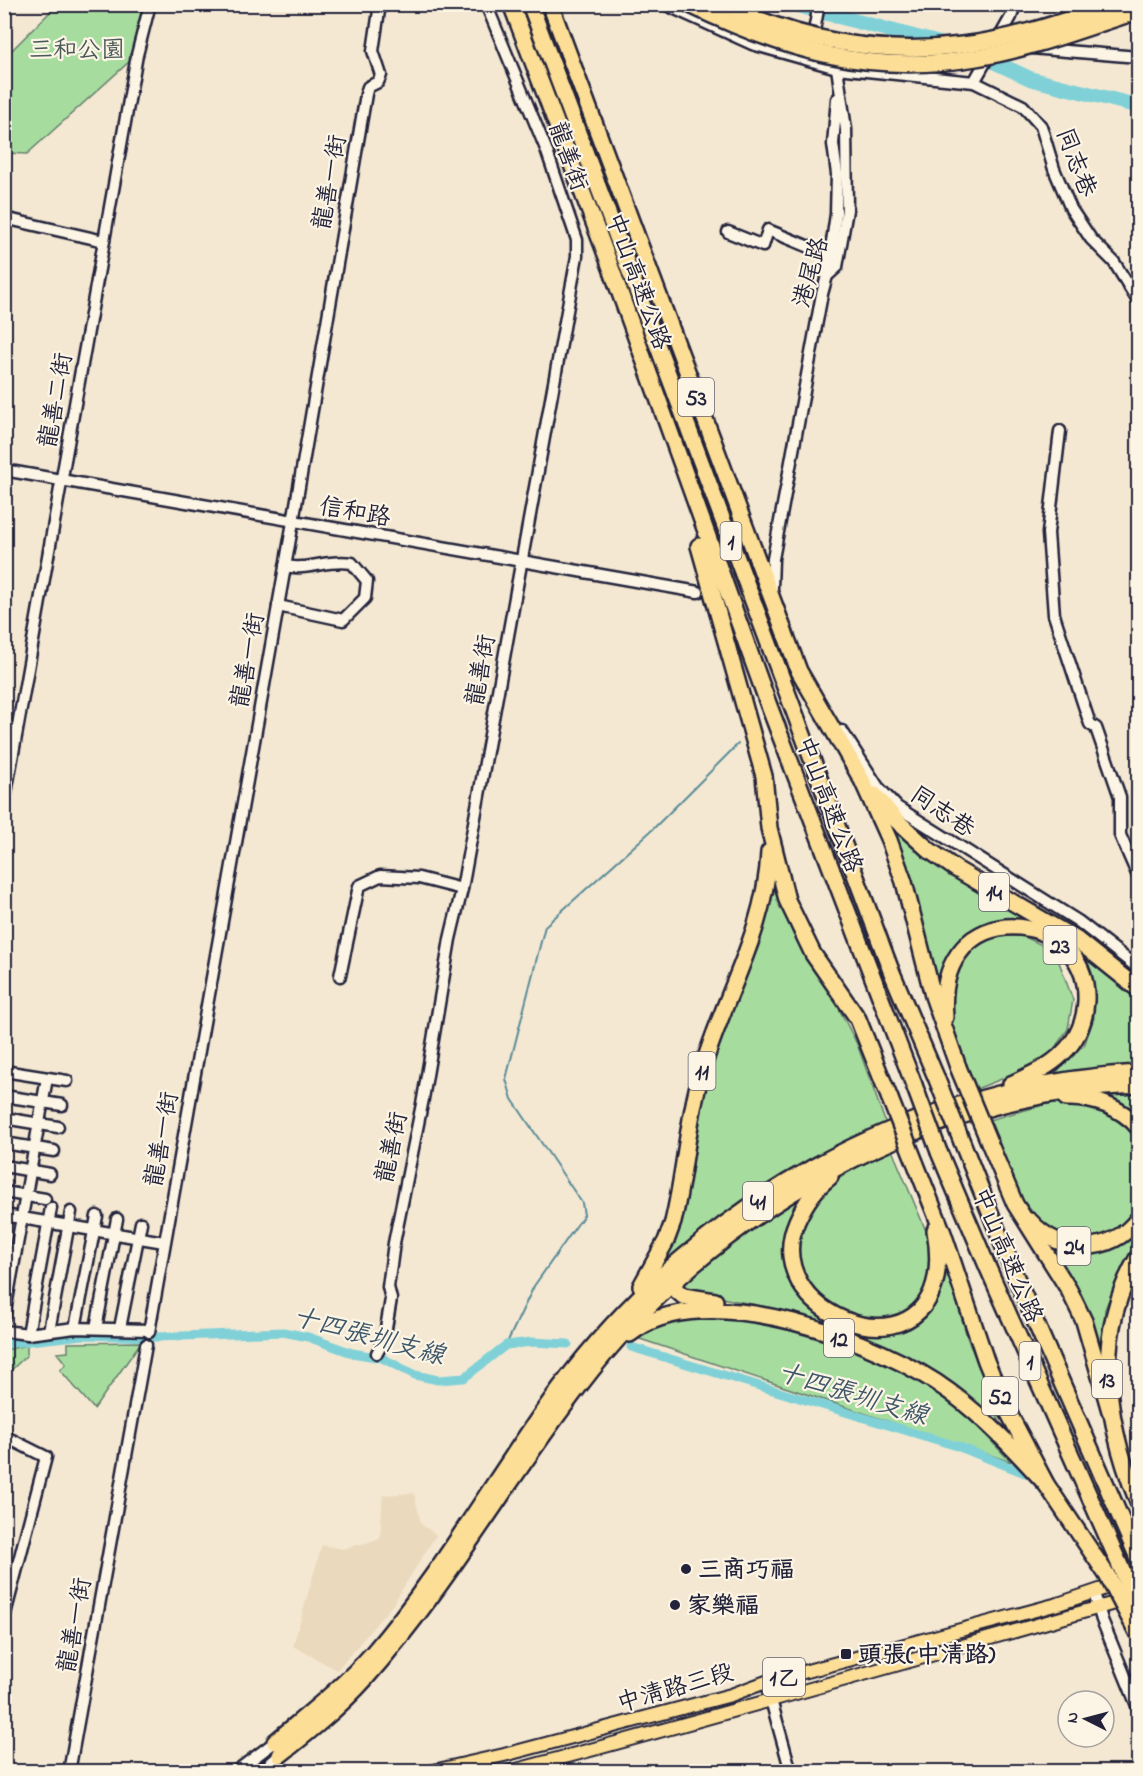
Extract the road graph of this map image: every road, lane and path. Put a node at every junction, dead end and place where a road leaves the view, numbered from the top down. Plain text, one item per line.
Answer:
1 (150, 4) edge
2 (380, 4) edge
3 (486, 4) edge
4 (511, 4) edge
5 (530, 4) edge
6 (550, 4) edge
7 (664, 4) edge
8 (688, 4) edge
9 (723, 4) edge
10 (740, 4) edge
11 (819, 4) edge
12 (1015, 4) edge
13 (1116, 4) edge
14 (1138, 11) edge
15 (995, 43) junction
16 (769, 47) junction
17 (1138, 57) edge
18 (810, 60) junction
19 (837, 68) junction
20 (974, 82) junction
21 (4, 218) edge
22 (728, 232) dead end
23 (105, 241) junction
24 (831, 256) junction
25 (827, 276) junction
26 (1138, 302) edge
27 (644, 361) junction
28 (1060, 431) dead end
29 (4, 470) edge
30 (62, 480) junction
31 (293, 522) junction
32 (520, 561) junction
33 (285, 566) junction
34 (698, 592) dead end
35 (278, 606) junction
36 (788, 629) joint
37 (862, 780) junction
38 (4, 804) edge
39 (769, 828) junction
40 (1138, 876) edge
41 (462, 889) junction
42 (1138, 968) edge
43 (340, 976) dead end
44 (1138, 989) edge
45 (947, 1035) junction
46 (4, 1071) edge
47 (1138, 1073) edge
48 (47, 1078) junction
49 (67, 1081) dead end
50 (1138, 1085) edge
51 (995, 1093) junction
52 (4, 1096) edge
53 (1018, 1099) junction
54 (43, 1102) junction
55 (62, 1105) dead end
56 (4, 1118) edge
57 (39, 1124) junction
58 (58, 1127) dead end
59 (1138, 1127) edge
60 (4, 1143) edge
61 (34, 1148) junction
62 (54, 1151) dead end
63 (853, 1158) junction
64 (4, 1166) edge
65 (30, 1171) junction
66 (50, 1174) dead end
67 (4, 1192) edge
68 (26, 1195) junction
69 (930, 1200) junction
70 (1015, 1204) junction
71 (71, 1212) dead end
72 (4, 1215) edge
73 (97, 1216) dead end
74 (22, 1218) junction
75 (117, 1219) dead end
76 (1138, 1219) edge
77 (49, 1223) junction
78 (141, 1223) dead end
79 (68, 1226) junction
80 (94, 1231) junction
81 (114, 1234) junction
82 (138, 1238) junction
83 (4, 1242) edge
84 (164, 1242) junction
85 (17, 1244) junction
86 (1138, 1257) edge
87 (9, 1265) edge
88 (664, 1281) junction
89 (625, 1309) junction
90 (4, 1317) edge
91 (75, 1328) junction
92 (96, 1328) junction
93 (120, 1328) junction
94 (4, 1331) edge
95 (49, 1331) junction
96 (817, 1331) junction
97 (28, 1334) junction
98 (146, 1345) dead end
99 (377, 1353) dead end
100 (600, 1359) junction
101 (1110, 1411) junction
102 (4, 1436) edge
103 (1046, 1484) junction
104 (1138, 1502) edge
105 (1138, 1558) edge
106 (1114, 1572) junction
107 (1138, 1577) edge
108 (1094, 1593) junction
109 (1138, 1596) edge
110 (1098, 1607) junction
111 (1138, 1608) edge
112 (4, 1618) edge
113 (1138, 1634) edge
114 (766, 1682) junction
115 (771, 1701) junction
116 (1138, 1708) edge
117 (277, 1748) junction
118 (554, 1766) edge
119 (264, 1769) edge
120 (453, 1769) edge
121 (69, 1772) edge
122 (235, 1772) edge
123 (429, 1772) edge
124 (509, 1772) edge
125 (791, 1772) edge

1 - 23 street, 龍善二街
2 - 31 street, 龍善一街
3 - 32 street, 龍善街
4 - 27 highway, 中山高速公路 / 1
5 - 105 highway, 中山高速公路 / 1, bridge
6 - 37 highway, 53
7 - 16 street
8 - 14 highway, bridge
9 - 13 highway, bridge
10 - 16 street
11 - 18 street
12 - 15 street
15 - 17 street
15 - 20 street
16 - 18 street
18 - 19 street
19 - 20 street, 同志巷
19 - 24 street
19 - 25 street, 港尾路
20 - 26 street, 同志巷
21 - 23 street
22 - 24 street
23 - 30 street, 龍善二街
24 - 25 street
25 - 36 street, 港尾路
27 - 39 highway
27 - 106 highway, 中山高速公路 / 1, bridge
28 - 40 street
29 - 30 street, 信和路
30 - 31 street, 信和路
30 - 38 street, 龍善二街
31 - 32 street, 信和路
31 - 33 street, 龍善一街
32 - 34 street, 信和路
32 - 41 street, 龍善街
33 - 35 street, 龍善一街
33 - 35 street
35 - 84 street, 龍善一街
36 - 42 street, 同志巷
37 - 44 highway, 14
37 - 45 highway
39 - 69 highway, bridge
39 - 89 highway, 11
41 - 43 street
41 - 99 street, 龍善街
45 - 51 highway, 23
45 - 70 highway, bridge
46 - 48 street
47 - 51 highway
48 - 49 street
48 - 54 street
50 - 53 highway
51 - 88 highway, 41
52 - 54 street
53 - 59 highway
53 - 63 highway
54 - 55 street
54 - 57 street
56 - 57 street
57 - 58 street
57 - 61 street
60 - 61 street
61 - 62 street
61 - 65 street
63 - 69 highway
63 - 88 highway
64 - 65 street
65 - 66 street
65 - 68 street
67 - 68 street
68 - 74 street
68 - 77 street
69 - 103 highway, 52
70 - 76 highway, 24
70 - 101 highway
71 - 79 street
72 - 74 street
73 - 80 street
74 - 77 street
74 - 85 street
75 - 81 street
77 - 79 street
77 - 97 street
78 - 82 street
79 - 80 street
79 - 95 street
80 - 81 street
80 - 91 street
81 - 82 street
81 - 92 street
82 - 84 street
82 - 93 street
83 - 85 street
84 - 93 street, 龍善一街
85 - 87 street
86 - 101 highway, 13
87 - 90 street
88 - 89 highway
88 - 96 highway
88 - 100 highway
89 - 117 highway
91 - 92 street
91 - 95 street
92 - 93 street
94 - 97 street
95 - 97 street
96 - 100 highway, 12
96 - 103 highway, 12
98 - 121 street, 龍善一街
100 - 117 highway
101 - 104 highway, 13
102 - 112 street
103 - 106 highway, 52
106 - 111 highway, 中山高速公路 / 1, bridge
106 - 113 highway, bridge
107 - 108 main road, 中清路三段 / 1乙
108 - 110 street
108 - 114 main road, 中清路三段 / 1乙
109 - 110 main road, 中清路三段 / 1乙
110 - 115 main road, 中清路三段 / 1乙
110 - 116 street
114 - 115 street
114 - 120 main road, 中清路三段 / 1乙
115 - 118 main road, 中清路三段 / 1乙
115 - 125 street
117 - 119 street
117 - 122 street
118 - 124 main road, 中清路三段 / 1乙
120 - 123 main road, 中清路三段 / 1乙

